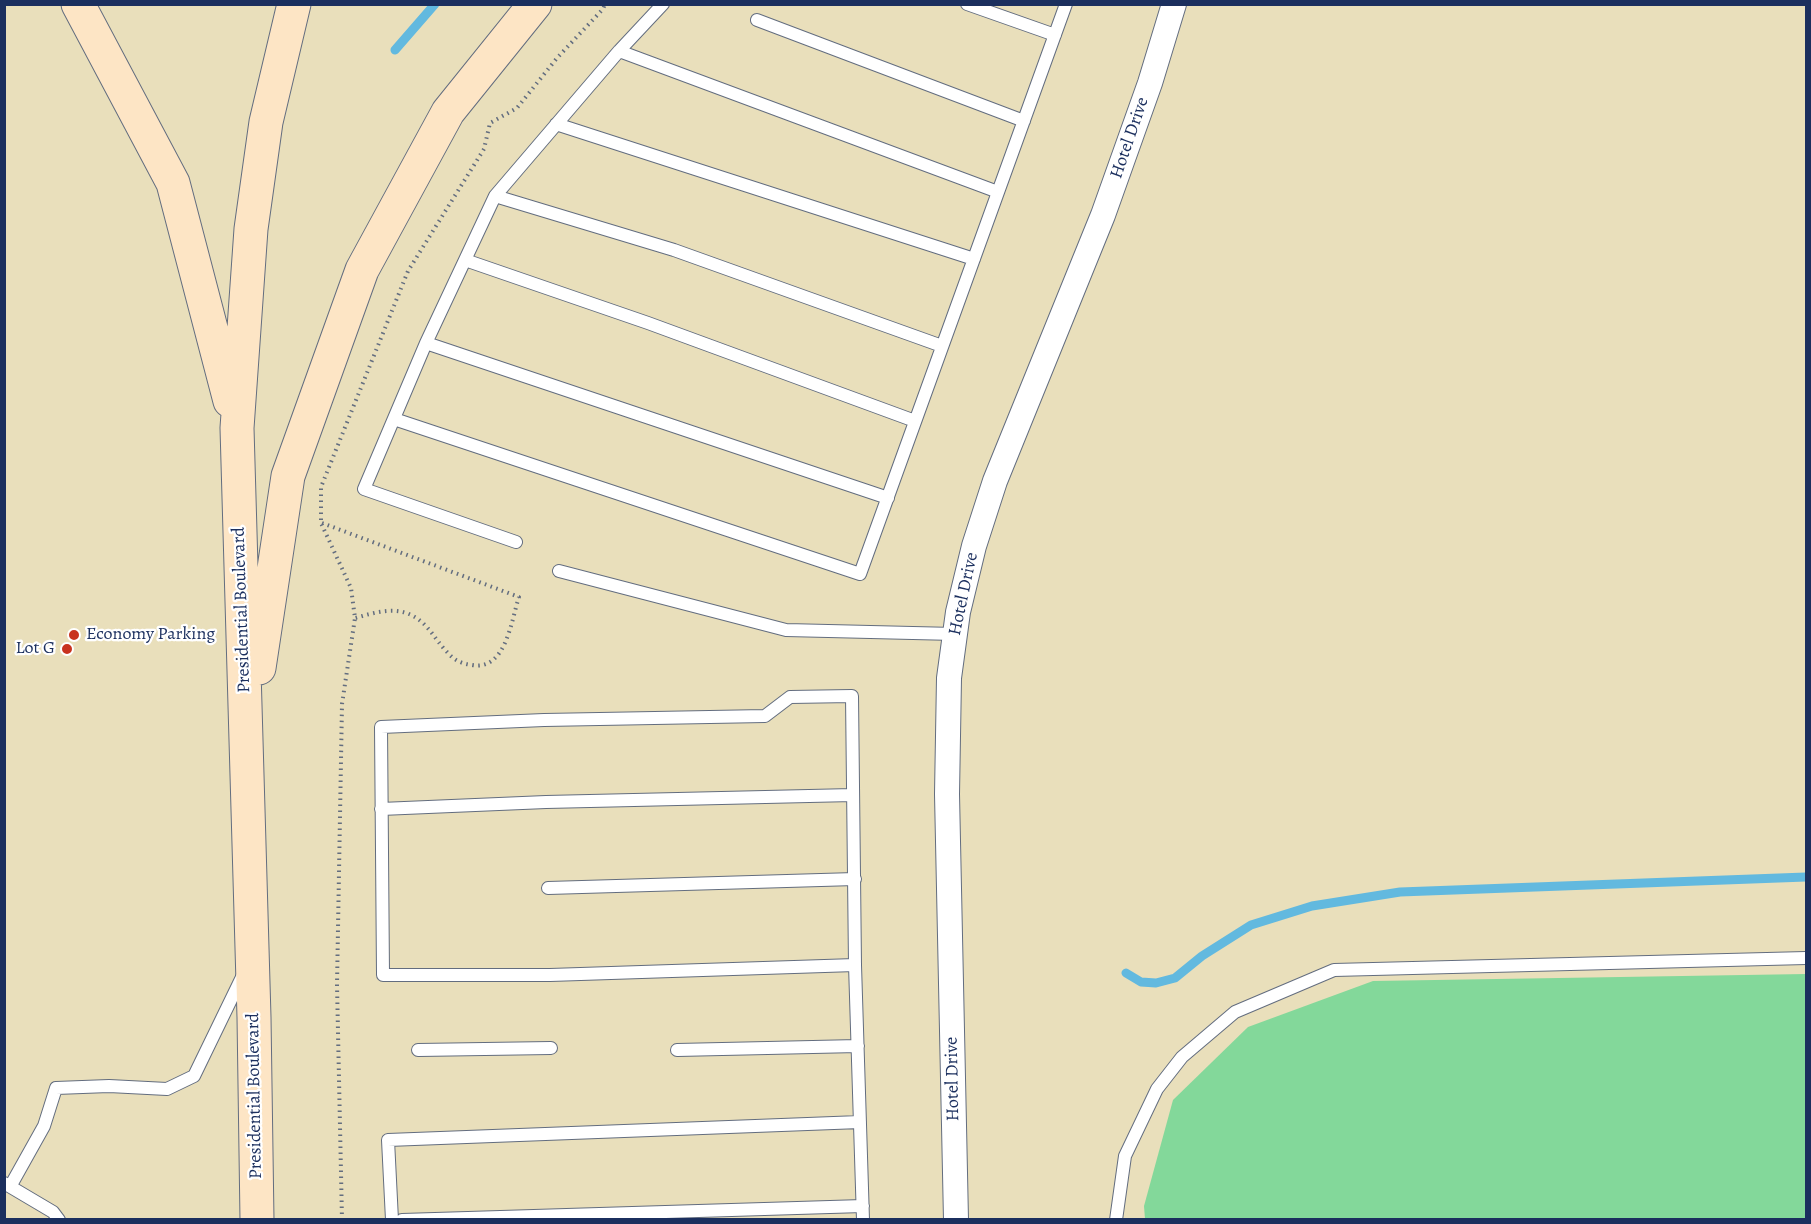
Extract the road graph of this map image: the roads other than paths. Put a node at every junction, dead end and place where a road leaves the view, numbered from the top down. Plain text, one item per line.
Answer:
1 (78, 4) edge
2 (294, 4) edge
3 (535, 4) edge
4 (663, 4) edge
5 (967, 4) edge
6 (1066, 4) edge
7 (1174, 4) edge
8 (757, 20) dead end
9 (1055, 35) junction
10 (619, 51) junction
11 (1024, 122) junction
12 (556, 124) junction
13 (998, 192) junction
14 (495, 196) junction
15 (465, 260) junction
16 (974, 260) junction
17 (426, 343) junction
18 (942, 346) junction
19 (394, 419) junction
20 (915, 421) junction
21 (237, 428) junction
22 (888, 498) junction
23 (516, 542) dead end
24 (559, 572) dead end
25 (956, 634) junction
26 (246, 752) junction
27 (853, 795) junction
28 (381, 809) junction
29 (855, 879) junction
30 (548, 888) dead end
31 (252, 955) junction
32 (1806, 958) edge
33 (855, 965) junction
34 (858, 1046) junction
35 (551, 1048) dead end
36 (418, 1050) dead end
37 (677, 1050) dead end
38 (860, 1122) junction
39 (8, 1184) edge
40 (863, 1206) junction
41 (59, 1220) edge
42 (257, 1220) edge
43 (392, 1220) edge
44 (402, 1220) edge
45 (863, 1220) edge
46 (956, 1220) edge
47 (1116, 1220) edge

1 - 21 main road
2 - 21 main road, Presidential Boulevard
3 - 26 main road
4 - 10 lane
5 - 9 lane
6 - 9 lane
7 - 25 street, Hotel Drive
8 - 11 lane
9 - 11 lane
10 - 12 lane
10 - 13 lane
11 - 13 lane
12 - 14 lane
12 - 16 lane
13 - 16 lane
14 - 15 lane
14 - 18 lane
15 - 17 lane
15 - 20 lane
16 - 18 lane
17 - 19 lane
17 - 22 lane
18 - 20 lane
19 - 22 lane
19 - 23 lane
20 - 22 lane
21 - 26 main road, Presidential Boulevard
24 - 25 lane
25 - 46 street, Hotel Drive
26 - 31 main road, Presidential Boulevard
27 - 28 lane
27 - 28 lane
27 - 29 lane
28 - 33 lane
29 - 30 lane
29 - 33 lane
31 - 39 lane
31 - 42 main road, Presidential Boulevard
32 - 47 lane
33 - 34 lane
34 - 37 lane
34 - 38 lane
35 - 36 lane
38 - 40 lane
38 - 43 lane
39 - 41 lane
40 - 44 lane
40 - 45 lane

